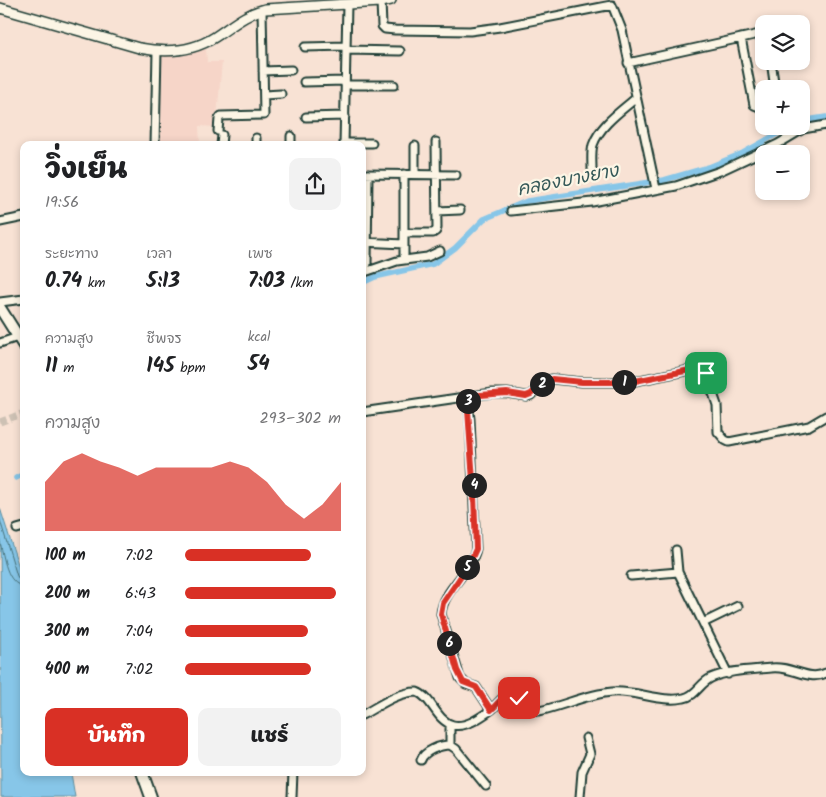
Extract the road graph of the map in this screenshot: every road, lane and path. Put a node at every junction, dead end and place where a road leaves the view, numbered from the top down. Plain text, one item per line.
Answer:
1 (385, 1) edge
2 (360, 2) edge
3 (307, 3) edge
4 (330, 3) edge
5 (346, 4) junction
6 (0, 8) edge
7 (262, 10) junction
8 (755, 35) edge
9 (741, 38) junction
10 (305, 47) dead end
11 (346, 48) junction
12 (157, 51) junction
13 (400, 51) dead end
14 (628, 63) junction
15 (291, 70) dead end
16 (264, 71) junction
17 (304, 82) dead end
18 (345, 83) junction
19 (394, 85) dead end
20 (281, 94) dead end
21 (264, 95) junction
22 (636, 98) junction
23 (755, 106) edge
24 (344, 116) junction
25 (306, 117) dead end
26 (826, 124) edge
27 (291, 136) dead end
28 (155, 141) edge
29 (221, 141) edge
30 (291, 141) edge
31 (344, 141) edge
32 (436, 142) dead end
33 (366, 143) edge
34 (372, 143) dead end
35 (415, 146) dead end
36 (592, 169) dead end
37 (366, 174) edge
38 (404, 174) junction
39 (415, 174) junction
40 (436, 174) junction
41 (456, 174) dead end
42 (656, 188) junction
43 (460, 210) dead end
44 (437, 211) junction
45 (511, 211) dead end
46 (20, 218) edge
47 (0, 222) edge
48 (404, 233) junction
49 (366, 242) edge
50 (404, 244) junction
51 (440, 251) dead end
52 (366, 253) edge
53 (404, 255) dead end
54 (367, 264) dead end
55 (366, 272) edge
56 (20, 300) edge
57 (0, 302) edge
58 (0, 308) edge
59 (20, 339) edge
60 (20, 341) edge
61 (0, 343) edge
62 (467, 396) junction
63 (366, 411) edge
64 (826, 416) edge
65 (676, 550) dead end
66 (678, 572) junction
67 (631, 576) dead end
68 (738, 606) dead end
69 (703, 623) junction
70 (826, 673) edge
71 (728, 674) junction
72 (491, 710) junction
73 (366, 712) edge
74 (450, 726) junction
75 (586, 738) dead end
76 (450, 741) junction
77 (421, 760) dead end
78 (143, 776) edge
79 (293, 776) edge
80 (486, 786) dead end
81 (151, 797) edge
82 (292, 797) edge
83 (580, 797) edge

1 - 2 street
1 - 14 street
2 - 5 street
3 - 4 street
3 - 7 street
4 - 5 street
5 - 11 street
6 - 12 street
7 - 12 street
7 - 16 street
8 - 9 street
9 - 14 street
9 - 23 street
10 - 11 street
11 - 13 street
11 - 18 street
12 - 28 street
14 - 22 street
15 - 16 street
16 - 21 street
17 - 18 street
18 - 19 street
18 - 24 street
20 - 21 street
21 - 29 street
22 - 36 street
22 - 42 street
24 - 25 street
24 - 31 street
26 - 42 street
27 - 30 street
32 - 40 street
33 - 34 street
35 - 39 street
37 - 38 street
38 - 39 street
38 - 48 street
39 - 40 street
40 - 41 street
40 - 44 street
42 - 45 street
43 - 44 street
44 - 48 street
46 - 47 street
48 - 50 street
49 - 50 street
50 - 53 street
51 - 55 street
52 - 54 street
56 - 57 street
58 - 59 main road
60 - 61 street
62 - 63 street
62 - 64 street
62 - 72 street
65 - 66 street
66 - 67 street
66 - 69 street
68 - 69 street
69 - 71 street
70 - 71 street
71 - 72 street
72 - 74 street
73 - 74 street
74 - 76 street
75 - 83 street
76 - 77 street
76 - 80 street
78 - 81 main road
79 - 82 street

